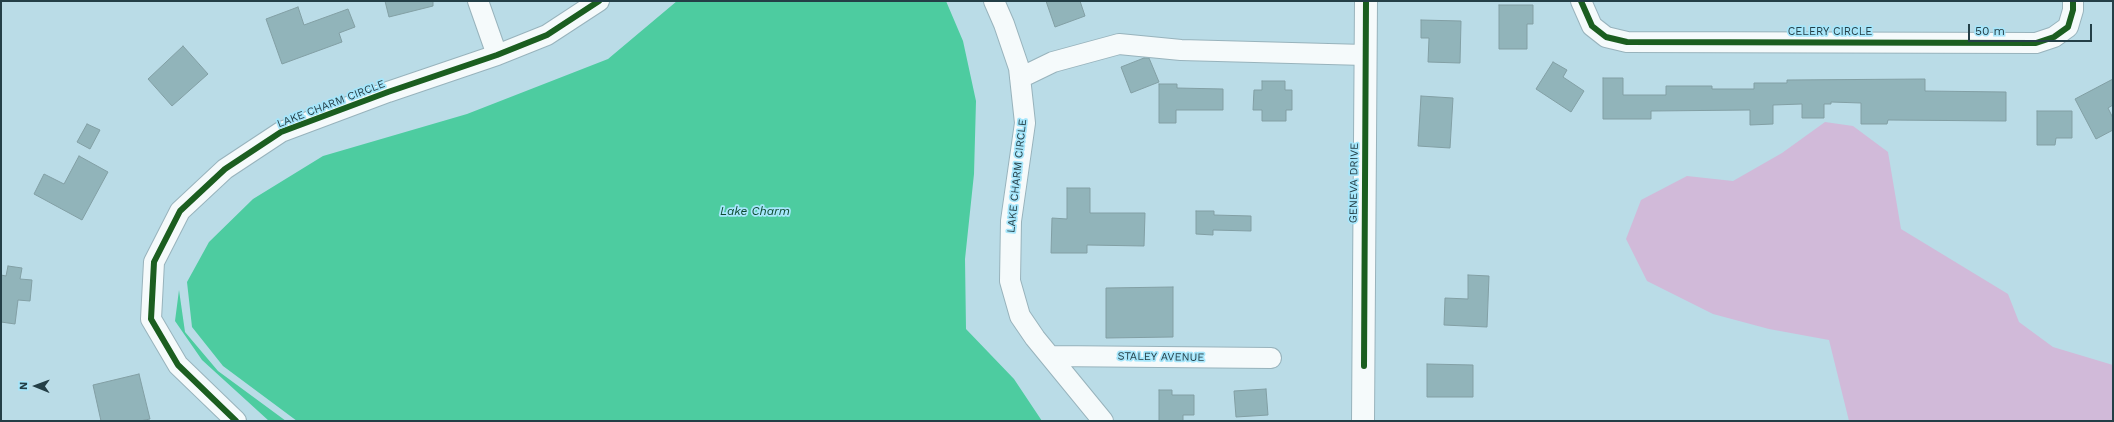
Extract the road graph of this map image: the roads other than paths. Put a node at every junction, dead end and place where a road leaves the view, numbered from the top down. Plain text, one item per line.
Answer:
1 (478, 1) edge
2 (599, 1) edge
3 (994, 1) edge
4 (1366, 1) edge
5 (1581, 1) edge
6 (2073, 1) edge
7 (497, 55) junction
8 (1365, 55) junction
9 (1020, 78) junction
10 (1050, 356) junction
11 (1271, 358) dead end
12 (236, 421) edge
13 (1104, 421) edge
14 (1363, 421) edge

1 - 7 street
2 - 7 street, LAKE CHARM CIRCLE
3 - 9 street, LAKE CHARM CIRCLE
4 - 8 main road, GENEVA DRIVE
5 - 6 street, CELERY CIRCLE
7 - 12 street, LAKE CHARM CIRCLE
8 - 9 street
8 - 14 main road, GENEVA DRIVE
9 - 10 street, LAKE CHARM CIRCLE
10 - 11 street, STALEY AVENUE
10 - 13 street, LAKE CHARM CIRCLE

